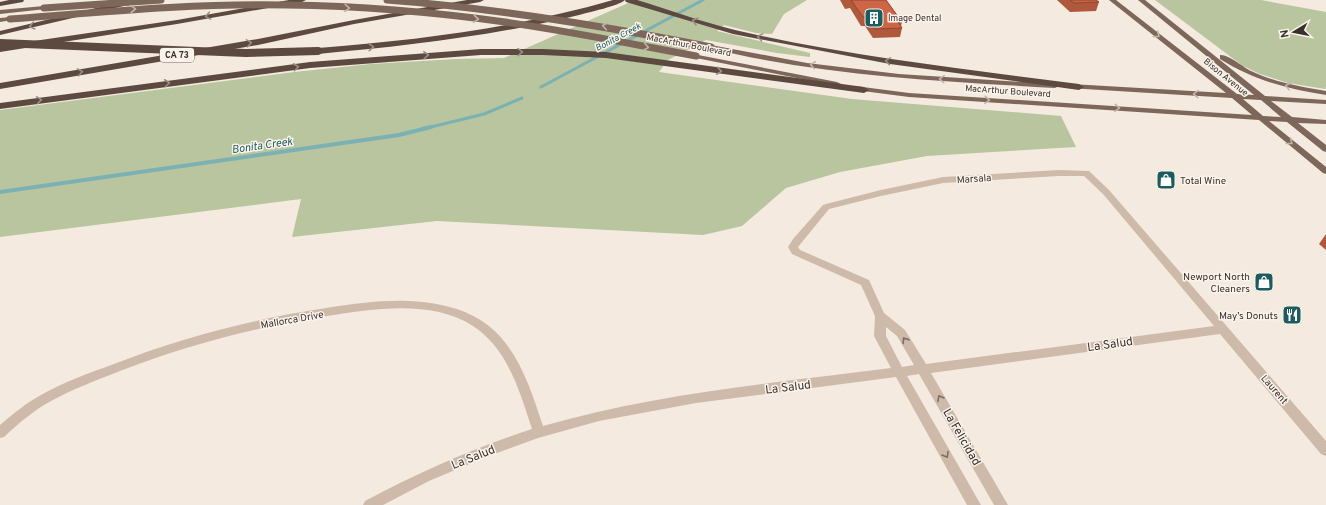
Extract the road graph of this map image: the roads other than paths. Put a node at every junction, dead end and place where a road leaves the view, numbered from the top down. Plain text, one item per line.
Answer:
1 (20, 0) edge
2 (138, 0) edge
3 (162, 0) edge
4 (302, 0) edge
5 (387, 0) edge
6 (444, 0) edge
7 (480, 0) edge
8 (621, 0) edge
9 (630, 0) edge
10 (1112, 0) edge
11 (1141, 1) edge
12 (0, 4) edge
13 (0, 12) edge
14 (1163, 17) junction
15 (0, 20) edge
16 (354, 22) junction
17 (0, 33) edge
18 (0, 43) edge
19 (0, 49) edge
20 (0, 86) edge
21 (1079, 87) junction
22 (864, 90) junction
23 (1326, 93) edge
24 (1235, 96) junction
25 (1265, 98) junction
26 (1326, 102) edge
27 (0, 106) edge
28 (1260, 117) junction
29 (1290, 120) junction
30 (1326, 122) edge
31 (1326, 149) edge
32 (1326, 171) edge
33 (880, 316) junction
34 (1223, 329) junction
35 (923, 370) junction
36 (898, 372) junction
37 (0, 433) edge
38 (539, 433) junction
39 (1326, 450) edge
40 (370, 505) edge
41 (974, 505) edge
42 (1001, 505) edge

1 - 12 highway
2 -> 17 highway
3 - 13 main road, bridge
4 -> 19 highway
21 -> 5 main road, MacArthur Boulevard, bridge
6 - 16 highway
7 - 16 highway
18 -> 8 highway, bridge
21 -> 9 highway
10 -> 24 main road, Bison Avenue
11 - 14 main road, Bison Avenue
23 -> 14 main road
14 - 25 main road, Bison Avenue
15 -> 22 main road, MacArthur Boulevard, bridge
20 -> 16 highway, CA 73
24 -> 21 main road, MacArthur Boulevard
27 -> 22 highway
22 -> 28 main road, MacArthur Boulevard
24 - 25 main road, MacArthur Boulevard
24 - 28 main road, Bison Avenue
25 - 26 main road, MacArthur Boulevard
25 - 29 main road, Bison Avenue
28 - 29 main road, MacArthur Boulevard
28 -> 32 main road, Bison Avenue
29 - 30 main road, MacArthur Boulevard
29 - 31 main road, Bison Avenue
33 - 34 street, Marsala
35 -> 33 street, Marsala
33 - 36 street, Marsala
34 - 35 street, La Salud
34 - 39 street, Laurent
35 - 36 street, La Salud
42 -> 35 street, La Felicidad
36 - 38 street, La Salud
36 -> 41 street
37 - 38 street, Mallorca Drive
38 - 40 street, La Salud

